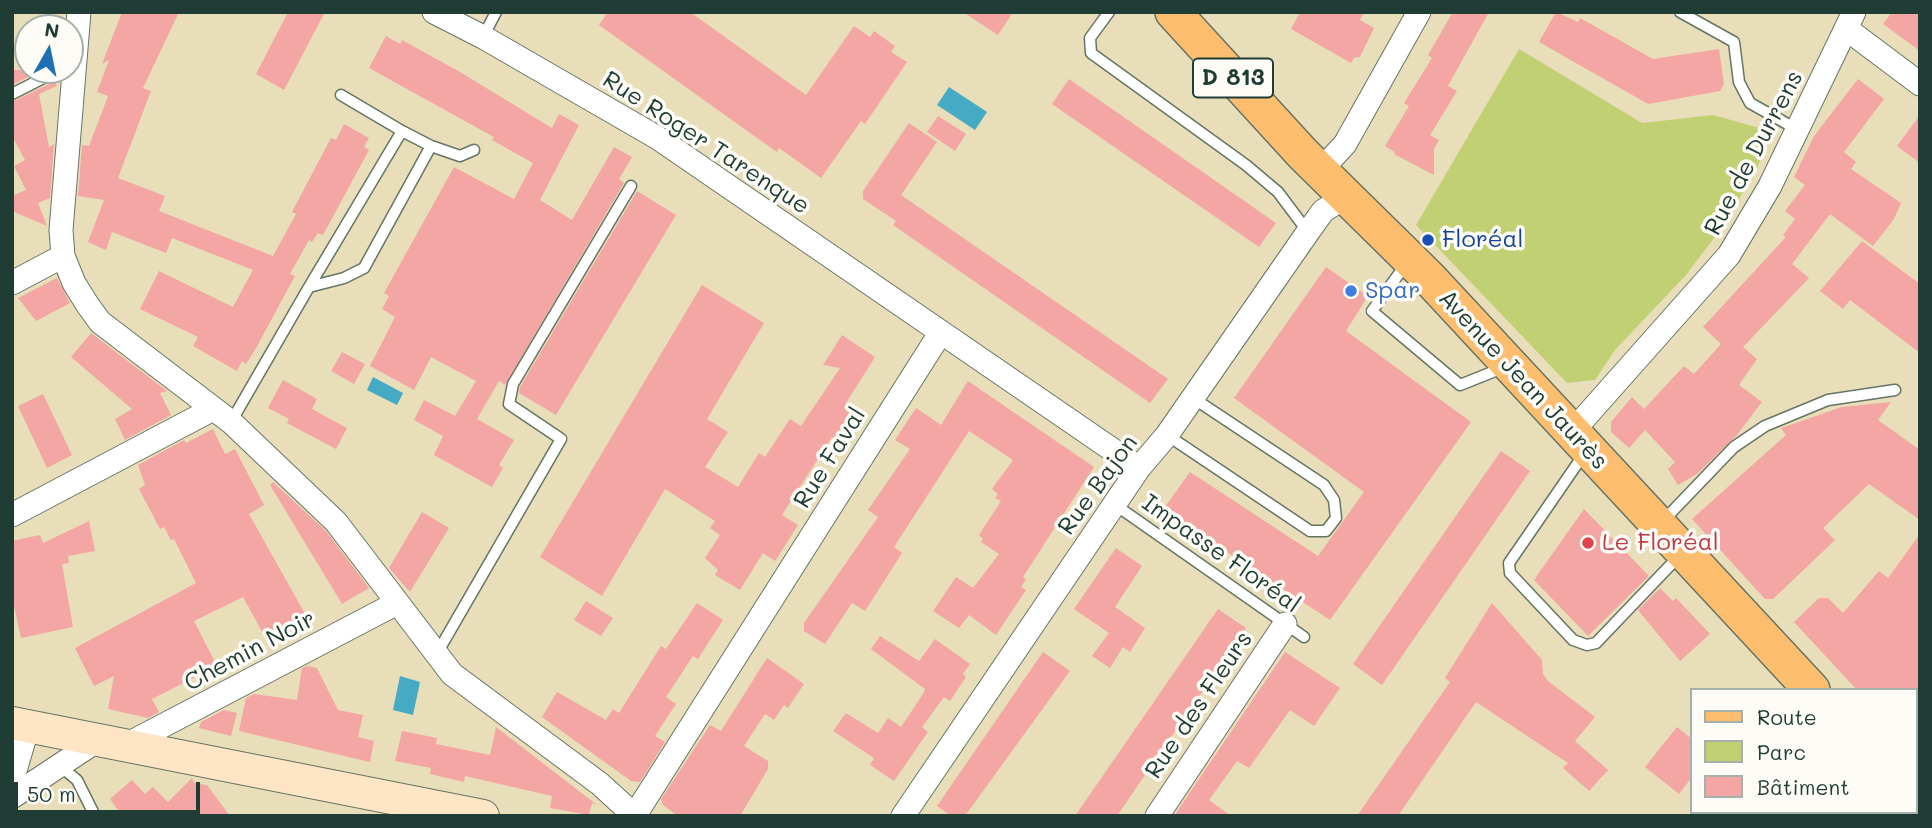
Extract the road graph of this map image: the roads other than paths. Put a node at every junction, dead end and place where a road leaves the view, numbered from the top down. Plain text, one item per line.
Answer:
1 (434, 12) edge
2 (496, 12) edge
3 (1109, 12) edge
4 (1419, 12) edge
5 (1680, 12) edge
6 (1183, 17) edge
7 (1851, 21) edge
8 (483, 37) junction
9 (31, 84) edge
10 (67, 84) edge
11 (1920, 84) edge
12 (12, 94) edge
13 (341, 94) dead end
14 (1798, 130) junction
15 (402, 131) junction
16 (431, 146) junction
17 (474, 150) dead end
18 (1321, 170) junction
19 (631, 187) dead end
20 (1348, 195) junction
21 (1308, 232) junction
22 (63, 256) junction
23 (1410, 259) junction
24 (12, 283) edge
25 (309, 287) junction
26 (941, 332) junction
27 (1510, 365) junction
28 (1895, 390) dead end
29 (1193, 398) junction
30 (222, 416) junction
31 (1167, 435) junction
32 (1580, 441) junction
33 (1139, 468) junction
34 (1114, 505) junction
35 (12, 515) edge
36 (1659, 526) junction
37 (1683, 552) junction
38 (397, 603) junction
39 (1295, 631) joint
40 (436, 655) junction
41 (1810, 688) edge
42 (32, 727) edge
43 (112, 742) junction
44 (55, 770) junction
45 (12, 781) edge
46 (12, 797) edge
47 (635, 815) edge
48 (95, 816) edge
49 (483, 816) edge
50 (903, 816) edge
51 (1157, 816) edge

1 - 8 street, Rue Roger Tarenque
2 - 8 lane
3 - 21 lane
4 - 18 street
5 - 14 lane
6 - 18 main road, Avenue Jean Jaurès / D 813
7 - 11 street
7 - 14 street, Rue de Durrens
8 - 26 street, Rue Roger Tarenque
9 - 12 lane
10 - 22 street
13 - 15 lane
14 - 32 street, Rue de Durrens
15 - 16 lane
15 - 25 lane
16 - 17 lane
16 - 25 lane
18 - 20 main road, Avenue Jean Jaurès / D 813
19 - 40 lane
20 - 21 street, Rue Bajon
20 - 23 main road, Avenue Jean Jaurès / D 813
21 - 29 street, Rue Bajon
22 - 24 street
22 - 30 street
23 - 27 main road, Avenue Jean Jaurès / D 813
23 - 27 lane
25 - 30 lane
26 - 33 street
26 - 47 street, Rue Faval
27 - 32 main road, Avenue Jean Jaurès / D 813
28 - 36 lane
29 - 31 street, Rue Bajon
29 - 31 lane
30 - 35 street
30 - 38 street
31 - 33 street, Rue Bajon
32 - 36 main road, Avenue Jean Jaurès / D 813
32 - 37 lane
33 - 34 street, Rue Bajon
34 - 39 lane, Impasse Floréal
34 - 50 street, Rue Bajon
36 - 37 main road, Avenue Jean Jaurès / D 813
37 - 41 main road, Avenue Jean Jaurès / D 813
38 - 40 street
38 - 43 street, Chemin Noir
39 - 51 street, Rue des Fleurs
40 - 47 street
42 - 43 street
42 - 44 street
42 - 45 street
43 - 44 street, Chemin Noir
43 - 49 street
44 - 46 street, Chemin Noir
44 - 48 lane

